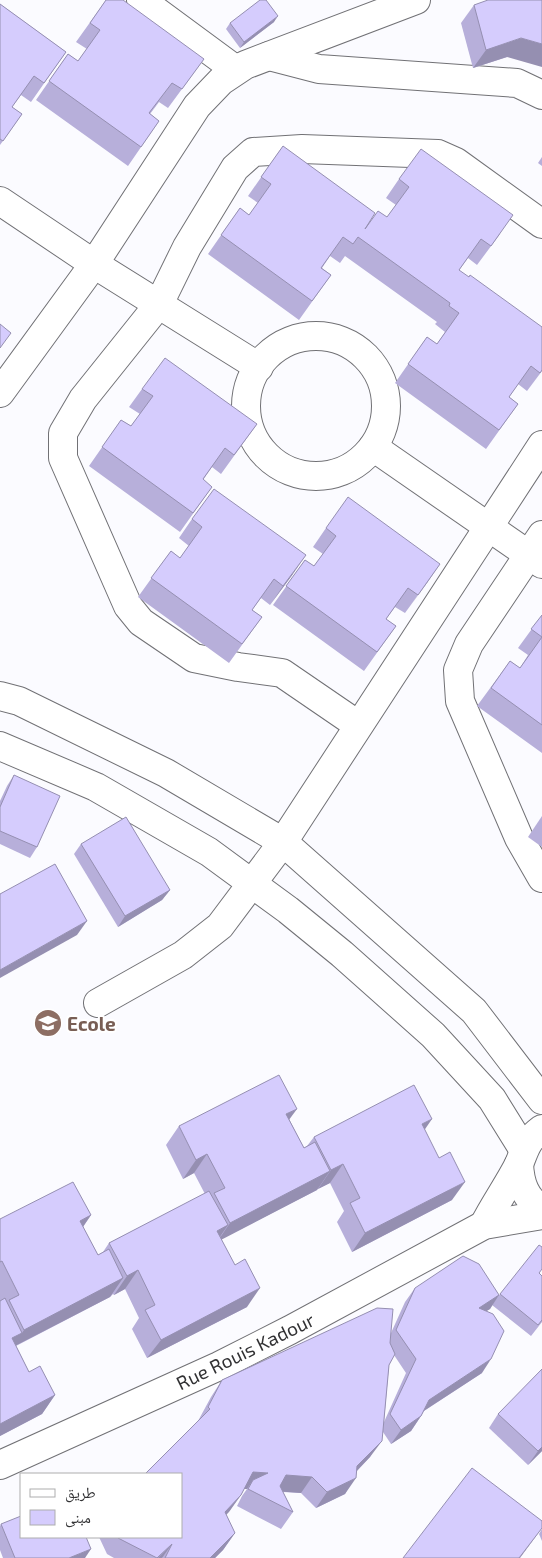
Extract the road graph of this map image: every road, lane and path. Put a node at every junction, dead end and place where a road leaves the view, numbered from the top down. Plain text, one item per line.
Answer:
1 (141, 0) edge
2 (416, 0) edge
3 (269, 56) junction
4 (236, 70) junction
5 (542, 94) edge
6 (0, 201) edge
7 (542, 224) edge
8 (94, 264) junction
9 (159, 304) junction
10 (259, 367) junction
11 (0, 393) edge
12 (542, 445) edge
13 (372, 447) junction
14 (487, 526) junction
15 (537, 551) edge
16 (0, 696) edge
17 (358, 725) junction
18 (0, 746) edge
19 (283, 842) junction
20 (542, 878) edge
21 (250, 882) junction
22 (98, 1003) dead end
23 (542, 1100) edge
24 (542, 1129) edge
25 (521, 1156) junction
26 (542, 1209) edge
27 (542, 1215) edge
28 (484, 1225) junction
29 (0, 1465) edge

1 - 4 street
2 - 3 street
3 - 4 street
3 - 5 street
4 - 8 street
6 - 8 street
7 - 9 street
8 - 9 street
8 - 11 street
9 - 10 street
9 - 17 street
10 - 13 street
10 - 13 street
12 - 14 street
13 - 14 street
14 - 15 street
14 - 17 street
15 - 20 street
16 - 19 street
17 - 19 street
18 - 21 street
19 - 21 street
19 - 23 street
21 - 22 street
21 - 25 street
24 - 25 street
25 - 26 street
25 - 28 street
27 - 28 street
28 - 29 street, Rue Rouis Kadour

